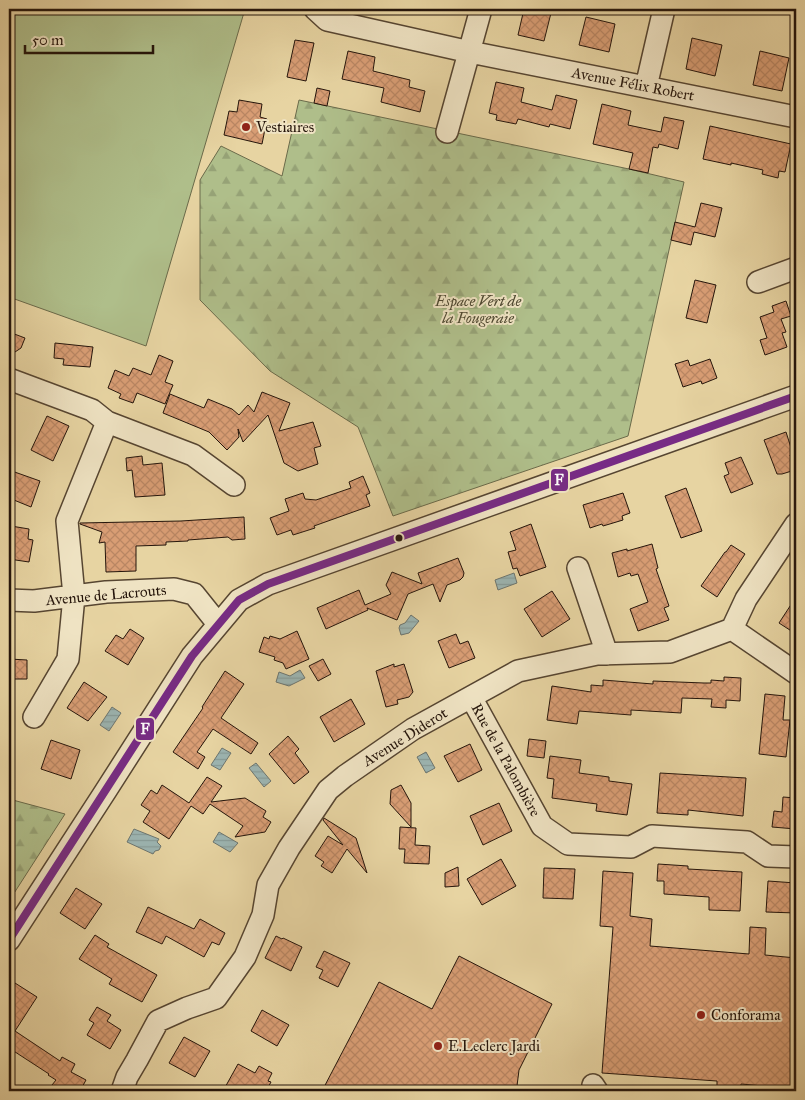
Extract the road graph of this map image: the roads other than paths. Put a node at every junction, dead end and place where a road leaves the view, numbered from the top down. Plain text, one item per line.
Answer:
1 (315, 9) edge
2 (481, 9) edge
3 (664, 9) edge
4 (470, 52) junction
5 (646, 86) junction
6 (796, 117) edge
7 (447, 132) dead end
8 (796, 268) edge
9 (758, 282) dead end
10 (9, 379) edge
11 (796, 396) edge
12 (107, 422) junction
13 (234, 485) dead end
14 (796, 524) edge
15 (578, 568) dead end
16 (74, 596) junction
17 (9, 600) edge
18 (218, 624) junction
19 (732, 629) junction
20 (607, 654) junction
21 (796, 673) edge
22 (471, 697) junction
23 (34, 717) dead end
24 (796, 857) edge
25 (9, 940) edge
26 (122, 1091) edge

1 - 4 street, Avenue Félix Robert
2 - 4 street
3 - 5 street
4 - 5 street, Avenue Félix Robert
4 - 7 street
5 - 6 street, Avenue Félix Robert
8 - 9 street
10 - 12 street
11 - 18 street
12 - 13 street
12 - 16 street
14 - 19 street
15 - 20 street
16 - 17 street, Avenue de Lacrouts
16 - 18 street, Avenue de Lacrouts
16 - 23 street
18 - 25 street
19 - 20 street, Avenue Diderot
19 - 21 street
20 - 22 street, Avenue Diderot
22 - 24 street, Rue de la Palombière
22 - 26 street, Avenue Diderot

